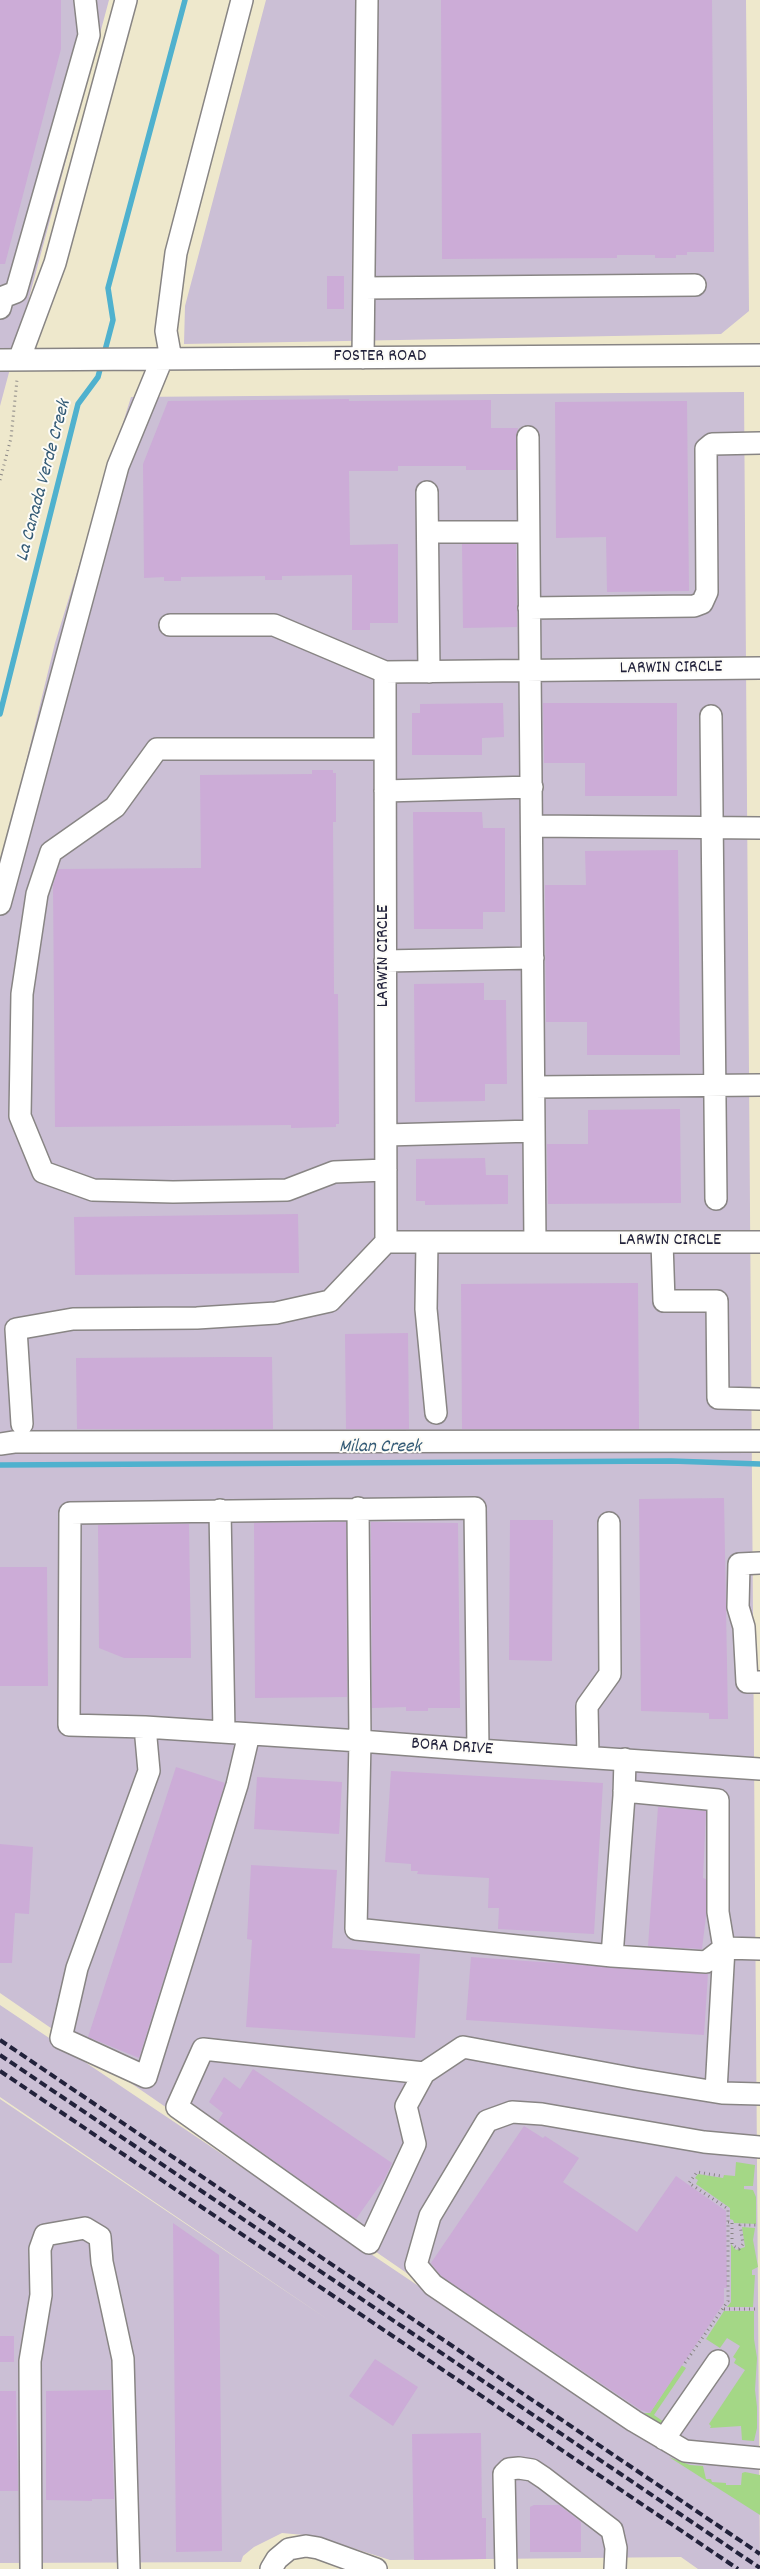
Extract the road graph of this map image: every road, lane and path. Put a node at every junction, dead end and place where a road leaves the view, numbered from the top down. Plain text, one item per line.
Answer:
1 (85, 0) edge
2 (126, 0) edge
3 (242, 0) edge
4 (367, 0) edge
5 (695, 285) dead end
6 (364, 288) junction
7 (1, 301) edge
8 (760, 355) edge
9 (363, 358) junction
10 (161, 359) junction
11 (17, 360) edge
12 (528, 437) dead end
13 (760, 443) edge
14 (0, 480) edge
15 (427, 492) dead end
16 (428, 532) junction
17 (528, 532) junction
18 (530, 608) junction
19 (170, 625) dead end
20 (760, 668) edge
21 (531, 671) junction
22 (385, 672) junction
23 (429, 672) junction
24 (711, 716) dead end
25 (385, 749) junction
26 (532, 787) junction
27 (385, 791) junction
28 (532, 826) junction
29 (714, 827) junction
30 (760, 828) edge
31 (0, 904) edge
32 (533, 958) junction
33 (385, 961) junction
34 (760, 1084) edge
35 (714, 1085) junction
36 (534, 1087) junction
37 (534, 1131) junction
38 (386, 1135) junction
39 (386, 1170) junction
40 (716, 1198) dead end
41 (386, 1242) junction
42 (427, 1242) junction
43 (535, 1242) junction
44 (662, 1242) junction
45 (760, 1242) edge
46 (760, 1399) edge
47 (436, 1413) dead end
48 (22, 1424) dead end
49 (760, 1441) edge
50 (0, 1444) edge
51 (358, 1508) junction
52 (220, 1510) junction
53 (608, 1523) dead end
54 (760, 1563) edge
55 (760, 1682) edge
56 (145, 1727) junction
57 (224, 1732) junction
58 (249, 1734) junction
59 (360, 1741) junction
60 (478, 1750) junction
61 (588, 1757) junction
62 (624, 1759) junction
63 (760, 1769) edge
64 (624, 1791) junction
65 (724, 1948) junction
66 (760, 1948) edge
67 (612, 1956) junction
68 (424, 2073) junction
69 (716, 2091) junction
70 (760, 2094) edge
71 (760, 2147) edge
72 (721, 2176) dead end
73 (728, 2222) junction
74 (732, 2225) junction
75 (740, 2225) junction
76 (758, 2225) dead end
77 (723, 2310) junction
78 (757, 2310) dead end
79 (718, 2361) dead end
80 (685, 2363) dead end
81 (664, 2439) junction
82 (760, 2458) edge
83 (31, 2569) edge
84 (129, 2569) edge
85 (271, 2569) edge
86 (376, 2569) edge
87 (506, 2569) edge
88 (615, 2569) edge

1 - 7 street
2 - 11 street
3 - 10 street
4 - 6 street
5 - 6 street
6 - 9 street
8 - 9 street, FOSTER ROAD
9 - 10 street, FOSTER ROAD
10 - 11 street, FOSTER ROAD
10 - 31 street
11 - 14 path
12 - 17 street
13 - 18 street
15 - 16 street
16 - 17 street
16 - 23 street
17 - 18 street
18 - 21 street
19 - 22 street
20 - 21 street, LARWIN CIRCLE
21 - 23 street, LARWIN CIRCLE
21 - 26 street
22 - 23 street, LARWIN CIRCLE
22 - 25 street, LARWIN CIRCLE
24 - 29 street
25 - 27 street, LARWIN CIRCLE
25 - 39 street
26 - 27 street
26 - 28 street
27 - 33 street, LARWIN CIRCLE
28 - 29 street
28 - 32 street
29 - 30 street
29 - 35 street
32 - 33 street
32 - 36 street
33 - 38 street, LARWIN CIRCLE
34 - 35 street
35 - 36 street
35 - 40 street
36 - 37 street
37 - 38 street
37 - 43 street
38 - 39 street, LARWIN CIRCLE
39 - 41 street, LARWIN CIRCLE
41 - 42 street, LARWIN CIRCLE
41 - 48 street
42 - 43 street, LARWIN CIRCLE
42 - 47 street
43 - 44 street, LARWIN CIRCLE
44 - 45 street, LARWIN CIRCLE
44 - 46 street
49 - 50 street
51 - 52 street
51 - 59 street
51 - 60 street
52 - 56 street, BORA DRIVE
52 - 57 street
53 - 61 street
54 - 55 street
56 - 57 street, BORA DRIVE
56 - 58 street
57 - 58 street, BORA DRIVE
58 - 59 street, BORA DRIVE
59 - 60 street, BORA DRIVE
59 - 67 street
60 - 61 street, BORA DRIVE
61 - 62 street, BORA DRIVE
62 - 63 street, BORA DRIVE
62 - 64 street
64 - 65 street
64 - 67 street
65 - 66 street
65 - 67 street
65 - 69 street
68 - 68 street
68 - 69 street
69 - 70 street
71 - 81 street
72 - 73 path
73 - 74 path
73 - 77 path
74 - 75 path
74 - 75 path
75 - 76 path
77 - 78 path
77 - 80 path
79 - 81 street
81 - 82 street
83 - 84 street
85 - 86 street
87 - 88 street

